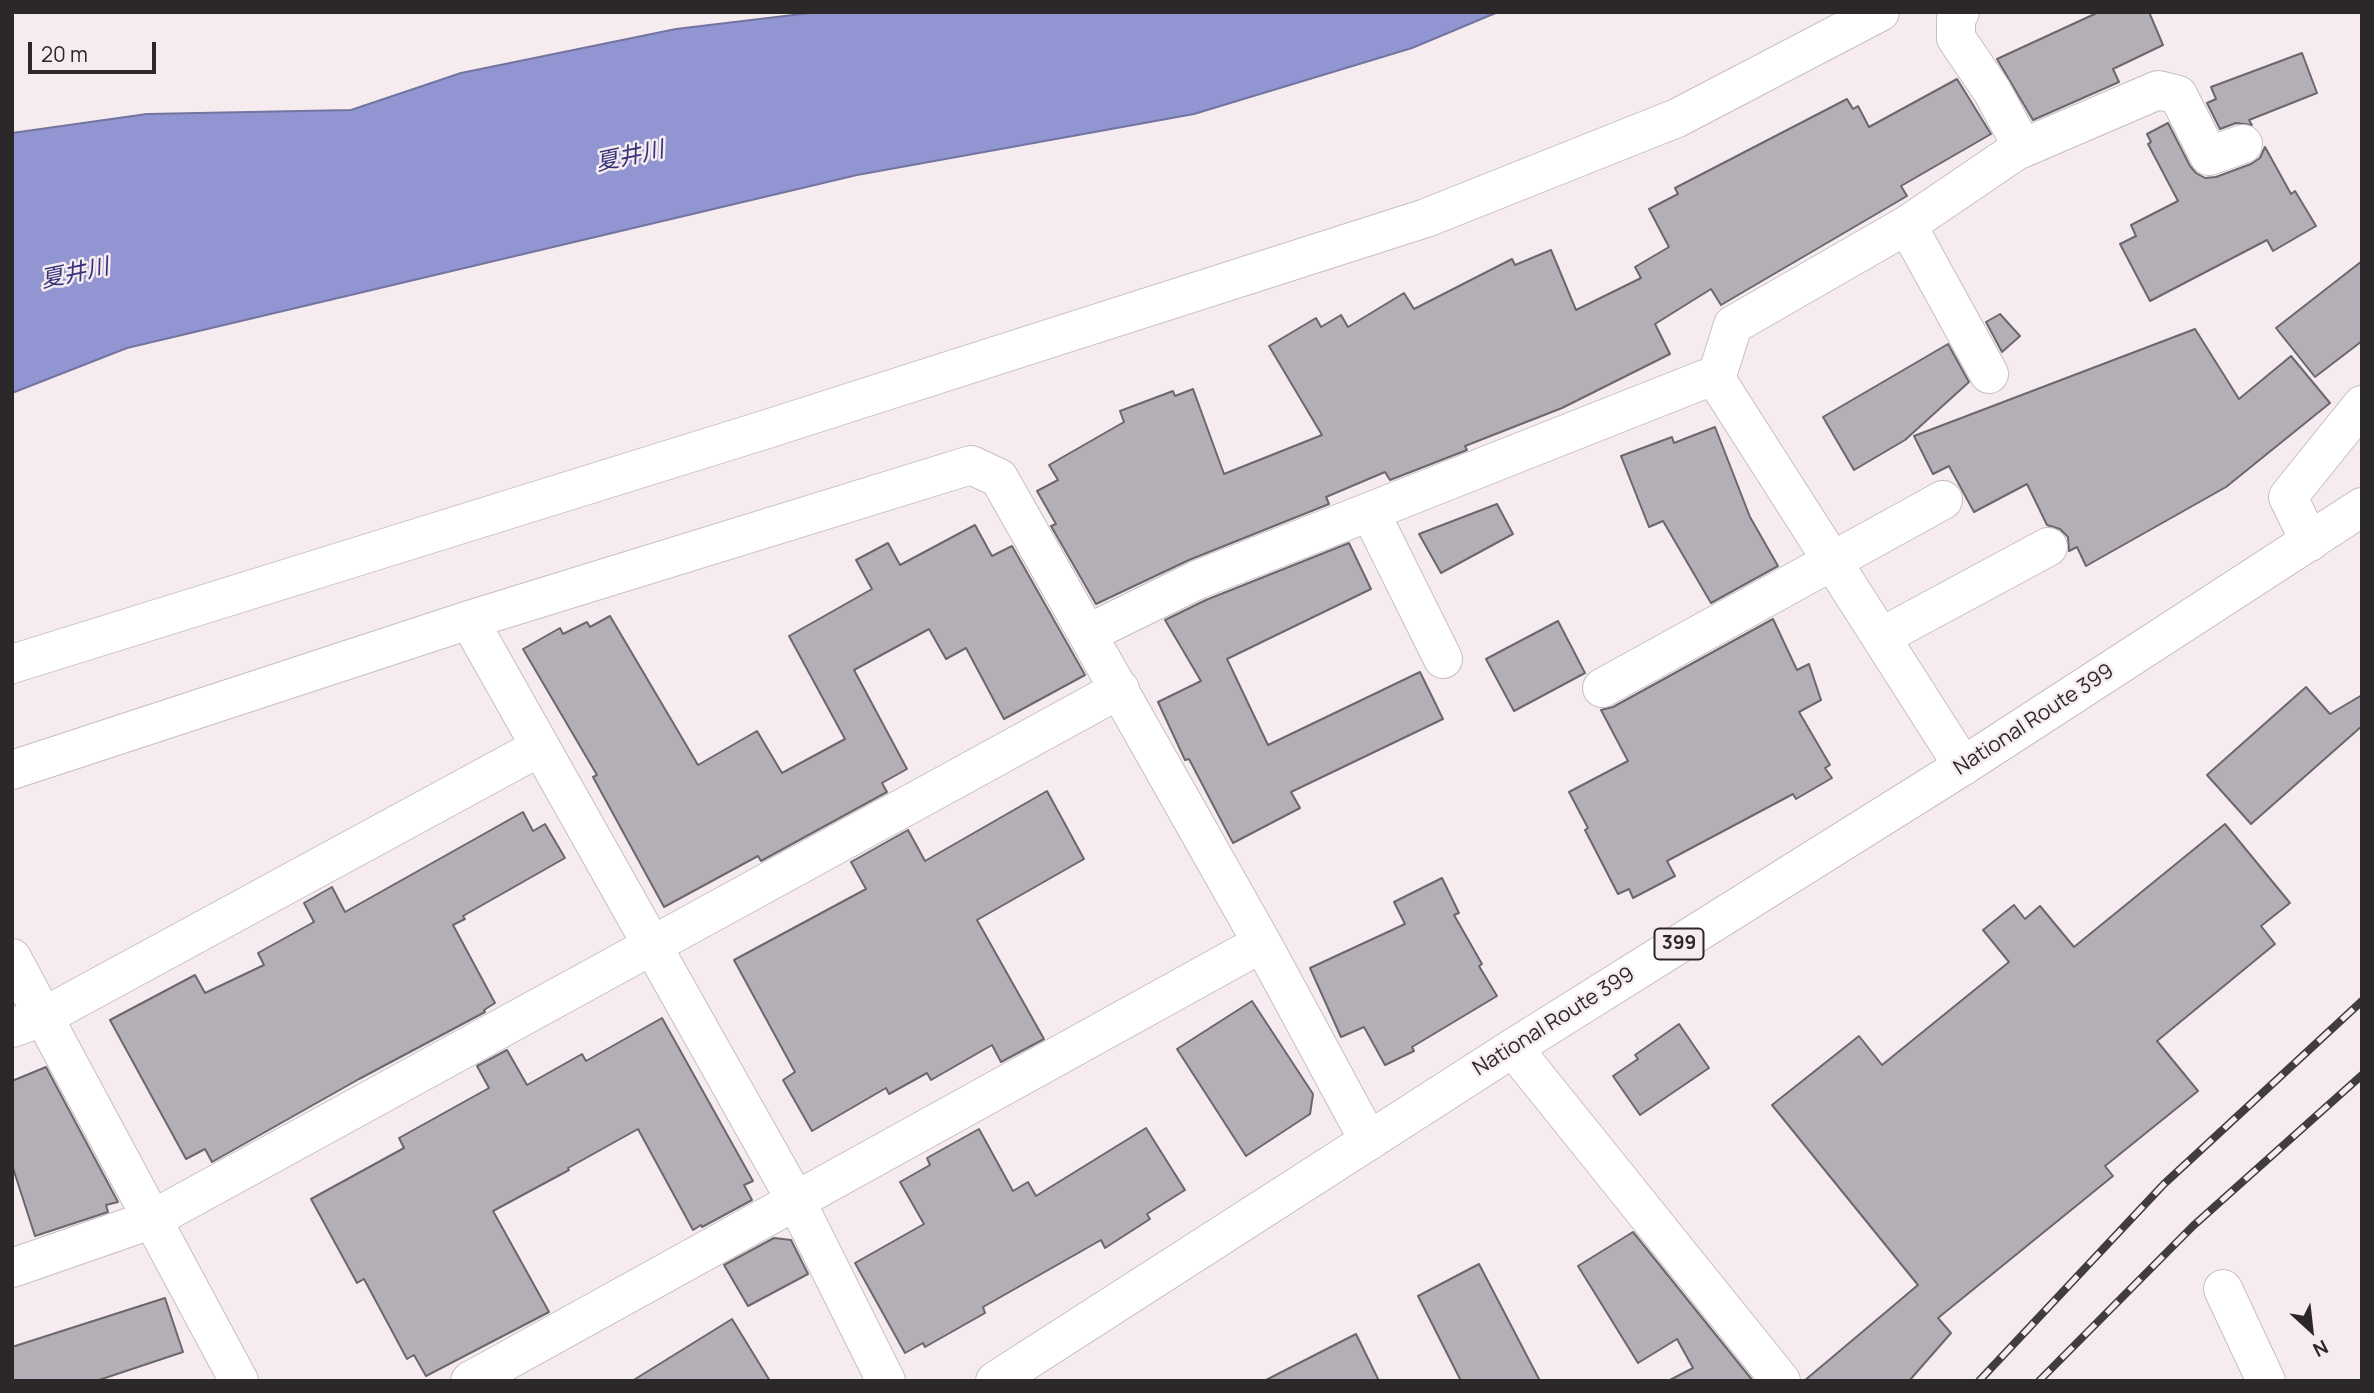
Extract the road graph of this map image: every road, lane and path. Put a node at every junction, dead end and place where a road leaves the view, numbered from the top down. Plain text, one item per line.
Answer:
1 (1880, 12) edge
2 (1960, 12) edge
3 (2244, 144) dead end
4 (2016, 151) junction
5 (1907, 225) junction
6 (1989, 374) dead end
7 (1716, 380) junction
8 (2362, 405) edge
9 (1943, 500) dead end
10 (2362, 507) edge
11 (1370, 512) junction
12 (2310, 542) junction
13 (2048, 547) dead end
14 (1831, 561) junction
15 (469, 621) junction
16 (1087, 634) junction
17 (1881, 637) junction
18 (1443, 659) dead end
19 (12, 664) edge
20 (1602, 688) dead end
21 (1120, 689) junction
22 (540, 747) junction
23 (1963, 766) junction
24 (12, 770) edge
25 (1262, 943) junction
26 (651, 944) junction
27 (12, 958) edge
28 (28, 1022) edge
29 (1513, 1048) junction
30 (1369, 1141) junction
31 (796, 1201) junction
32 (153, 1219) junction
33 (12, 1268) edge
34 (2223, 1289) dead end
35 (239, 1381) edge
36 (470, 1381) edge
37 (886, 1381) edge
38 (995, 1381) edge
39 (1781, 1381) edge
40 (2266, 1381) edge

1 - 19 main road
2 - 4 main road
3 - 4 main road
4 - 5 main road
5 - 6 main road
5 - 7 main road
7 - 11 main road
7 - 14 main road
8 - 12 main road
9 - 14 main road
10 - 12 main road, National Route 399 / 399
11 - 16 main road
11 - 18 main road
12 - 23 main road, National Route 399 / 399
13 - 17 main road
14 - 17 main road
14 - 20 main road
15 - 16 main road
15 - 22 main road
15 - 24 main road
16 - 21 main road
17 - 23 main road
21 - 25 main road
21 - 26 main road
22 - 26 main road
22 - 28 main road
23 - 29 main road, National Route 399 / 399
25 - 30 main road
25 - 31 main road
26 - 31 main road
26 - 32 main road
27 - 28 main road
28 - 32 main road
29 - 30 main road, National Route 399 / 399
29 - 39 main road
30 - 38 main road, National Route 399 / 399
31 - 36 main road
31 - 37 main road
32 - 33 main road
32 - 35 main road
34 - 40 main road

